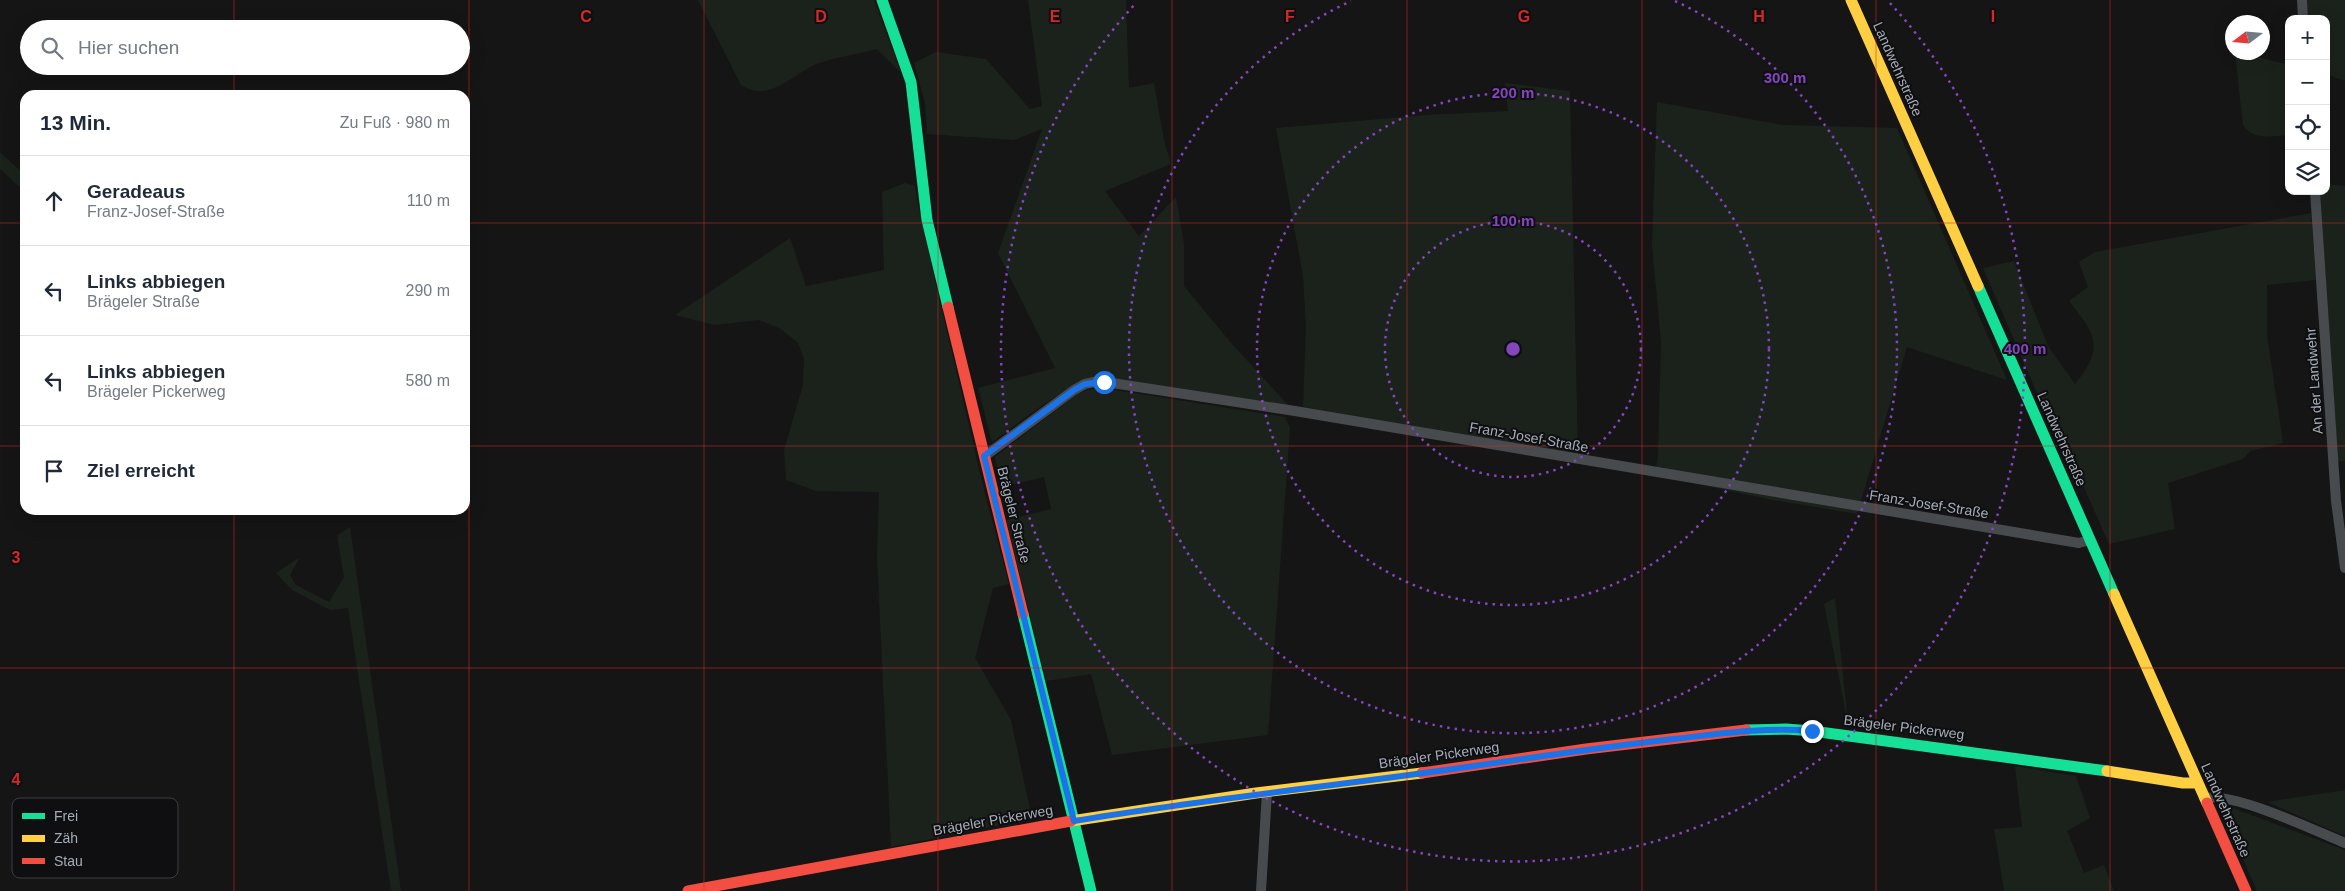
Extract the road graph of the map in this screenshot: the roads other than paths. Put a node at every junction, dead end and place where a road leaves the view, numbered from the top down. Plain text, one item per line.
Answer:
1 (882, 0) edge
2 (1851, 0) edge
3 (2302, 0) edge
4 (2303, 15) edge
5 (2316, 195) edge
6 (984, 456) junction
7 (2090, 540) junction
8 (2345, 568) edge
9 (2198, 783) junction
10 (1267, 792) junction
11 (2204, 798) junction
12 (1074, 821) junction
13 (2345, 843) edge
14 (688, 891) edge
15 (1090, 891) edge
16 (1261, 891) edge
17 (2246, 891) edge

1 - 6 street, Brägeler Straße
2 - 7 street, Landwehrstraße
3 - 4 street
5 - 8 street, An der Landwehr
6 - 7 street, Franz-Josef-Straße
6 - 12 street, Brägeler Straße
7 - 9 street, Landwehrstraße
9 - 10 street, Brägeler Pickerweg
9 - 11 street, Landwehrstraße
10 - 12 street, Brägeler Pickerweg
10 - 16 street
11 - 13 street
11 - 17 street, Landwehrstraße
12 - 14 street, Brägeler Pickerweg
12 - 15 street, Brägeler Straße

